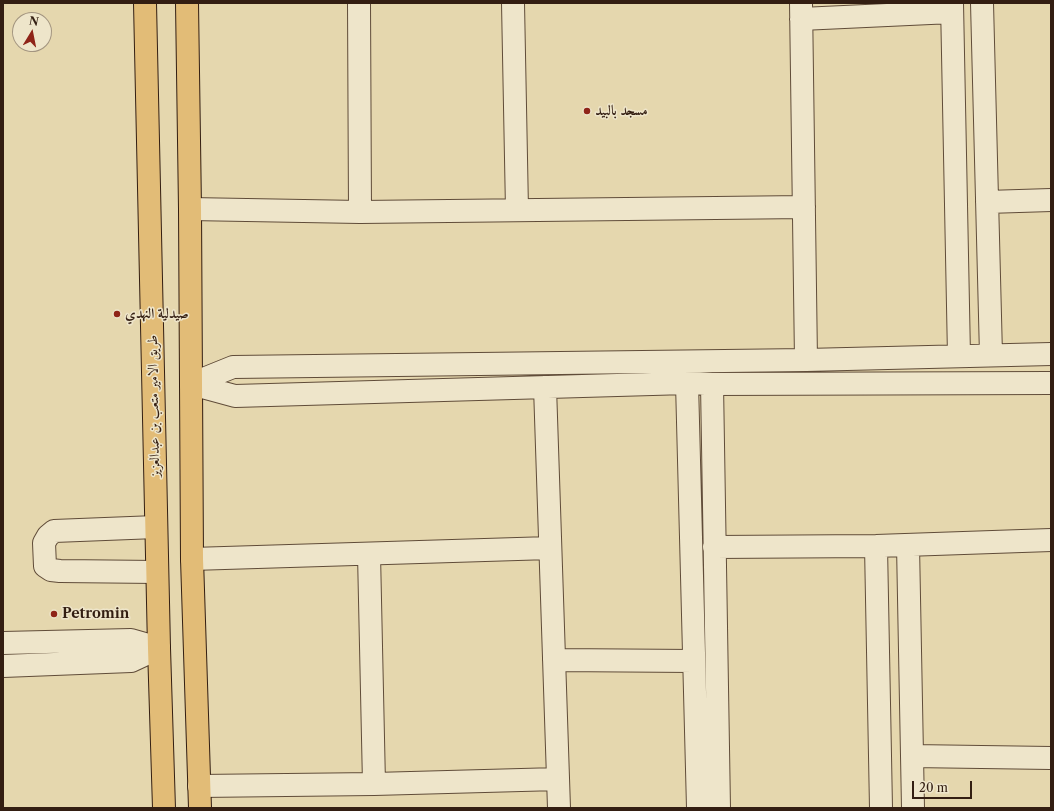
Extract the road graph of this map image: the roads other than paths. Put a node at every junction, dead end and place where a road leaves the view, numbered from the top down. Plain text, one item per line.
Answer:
1 (145, 3) edge
2 (187, 3) edge
3 (359, 3) edge
4 (513, 3) edge
5 (982, 3) edge
6 (952, 7) edge
7 (801, 11) edge
8 (1051, 200) edge
9 (987, 202) junction
10 (804, 208) junction
11 (190, 209) junction
12 (517, 210) junction
13 (360, 212) junction
14 (1051, 354) edge
15 (991, 355) junction
16 (959, 356) junction
17 (806, 360) junction
18 (687, 383) junction
19 (1051, 383) edge
20 (191, 384) junction
21 (712, 384) junction
22 (545, 387) junction
23 (156, 527) junction
24 (1051, 540) edge
25 (908, 545) junction
26 (876, 546) junction
27 (714, 547) junction
28 (550, 548) junction
29 (369, 554) junction
30 (192, 559) junction
31 (157, 572) junction
32 (3, 643) edge
33 (159, 648) junction
34 (554, 660) junction
35 (694, 660) junction
36 (3, 666) edge
37 (912, 756) junction
38 (1051, 758) edge
39 (558, 779) junction
40 (374, 784) junction
41 (199, 786) junction
42 (164, 808) edge
43 (200, 808) edge
44 (559, 808) edge
45 (698, 808) edge
46 (719, 808) edge
47 (881, 808) edge
48 (913, 808) edge

1 - 23 main road, طريق الامير متعب بن عبدالعزيز
2 - 11 main road
3 - 13 street
4 - 12 street
5 - 9 street
6 - 7 street
6 - 16 street
7 - 10 street
8 - 9 street
9 - 15 street
10 - 12 street
10 - 17 street
11 - 13 street
11 - 20 main road
12 - 13 street
14 - 15 street
15 - 16 street
16 - 17 street
17 - 20 street
18 - 21 street
18 - 22 street
18 - 35 street
19 - 21 street
20 - 22 street
20 - 30 main road
21 - 27 street
22 - 28 street
23 - 31 main road, طريق الامير متعب بن عبدالعزيز
23 - 31 street
24 - 25 street
25 - 26 street
25 - 37 street
26 - 27 street
26 - 47 street
27 - 46 street
28 - 29 street
28 - 34 street
29 - 30 street
29 - 40 street
30 - 41 main road
31 - 33 main road, طريق الامير متعب بن عبدالعزيز
32 - 33 street
33 - 36 street
33 - 42 main road, طريق الامير متعب بن عبدالعزيز
34 - 35 street
34 - 39 street
35 - 45 street
37 - 38 street
37 - 48 street
39 - 40 street
39 - 44 street
40 - 41 street
41 - 43 main road

